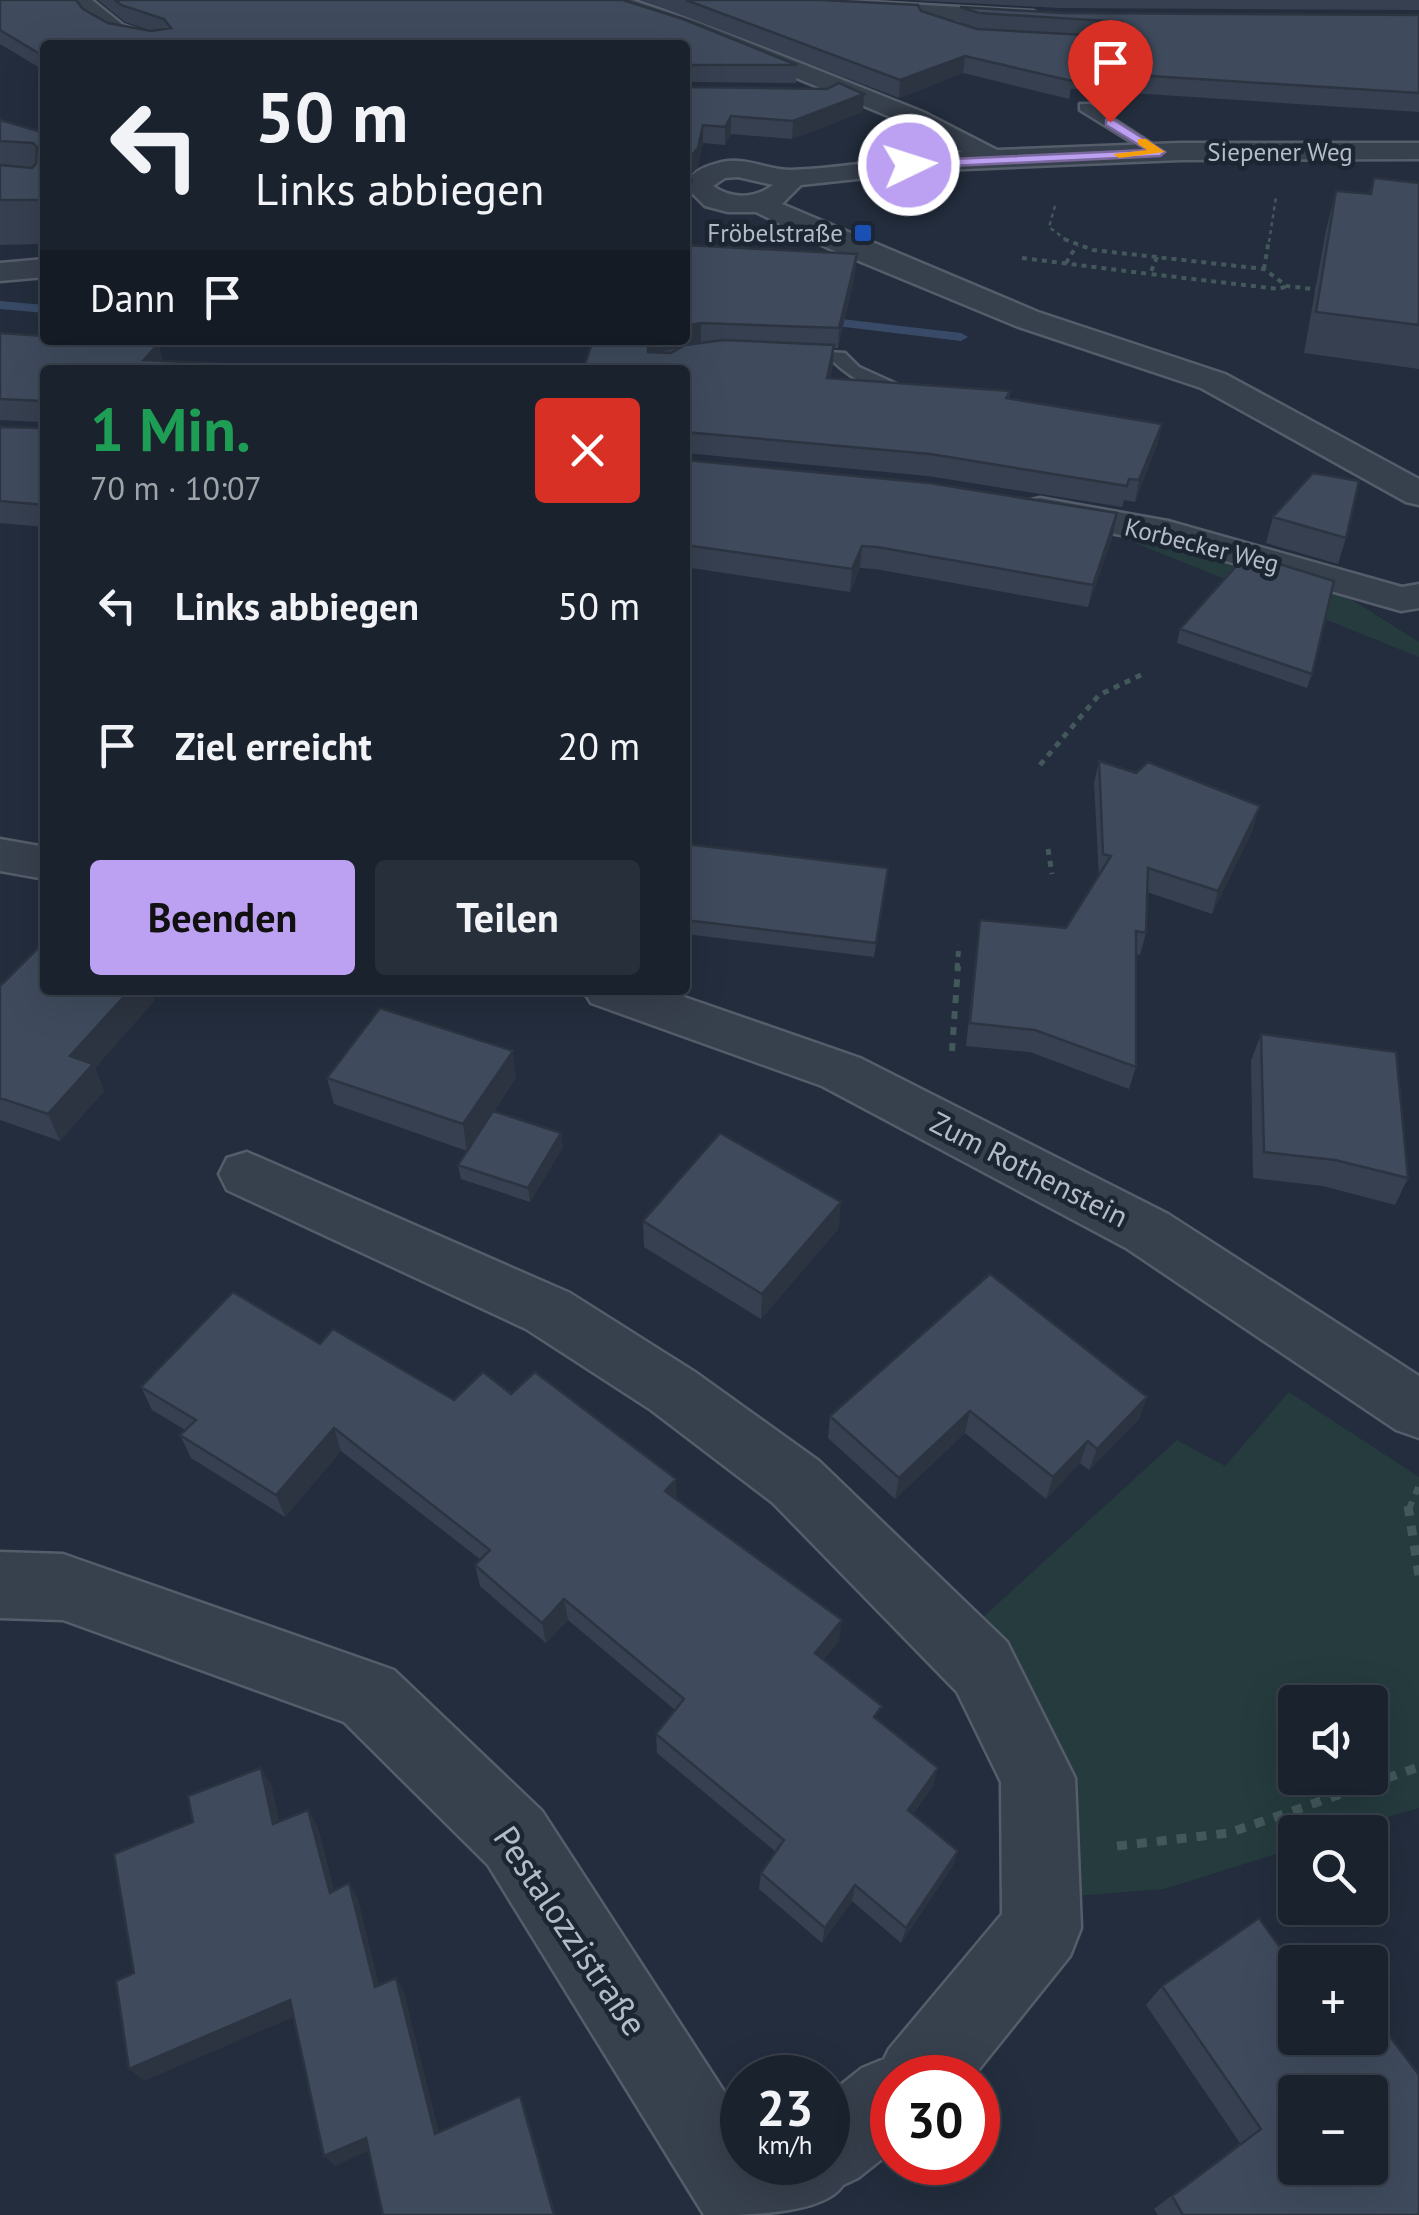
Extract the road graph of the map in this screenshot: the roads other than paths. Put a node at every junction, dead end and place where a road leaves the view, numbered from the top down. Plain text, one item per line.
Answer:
1 (80, 0) edge
2 (606, 0) edge
3 (712, 0) edge
4 (1060, 19) edge
5 (144, 40) edge
6 (787, 93) edge
7 (859, 96) junction
8 (1085, 107) dead end
9 (1419, 151) edge
10 (1160, 152) junction
11 (992, 160) junction
12 (772, 190) junction
13 (693, 194) edge
14 (40, 268) edge
15 (0, 272) edge
16 (780, 355) edge
17 (921, 398) edge
18 (1419, 494) edge
19 (996, 500) edge
20 (1419, 596) edge
21 (0, 856) edge
22 (40, 862) edge
23 (623, 995) edge
24 (247, 1174) dead end
25 (1419, 1410) edge
26 (0, 1585) edge
27 (937, 2055) edge
28 (870, 2115) edge
29 (850, 2131) edge
30 (772, 2195) edge

1 - 5 street
2 - 7 street
3 - 4 street
6 - 7 street
7 - 11 street
8 - 10 lane
9 - 10 street, Siepener Weg
10 - 11 street, Siepener Weg
11 - 12 street, Siepener Weg
12 - 13 street, Siepener Weg
12 - 18 street
14 - 15 street
16 - 17 lane
19 - 20 street, Korbecker Weg
21 - 22 street
23 - 25 street, Zum Rothenstein
24 - 27 street
26 - 30 street, Pestalozzistraße
28 - 29 street

